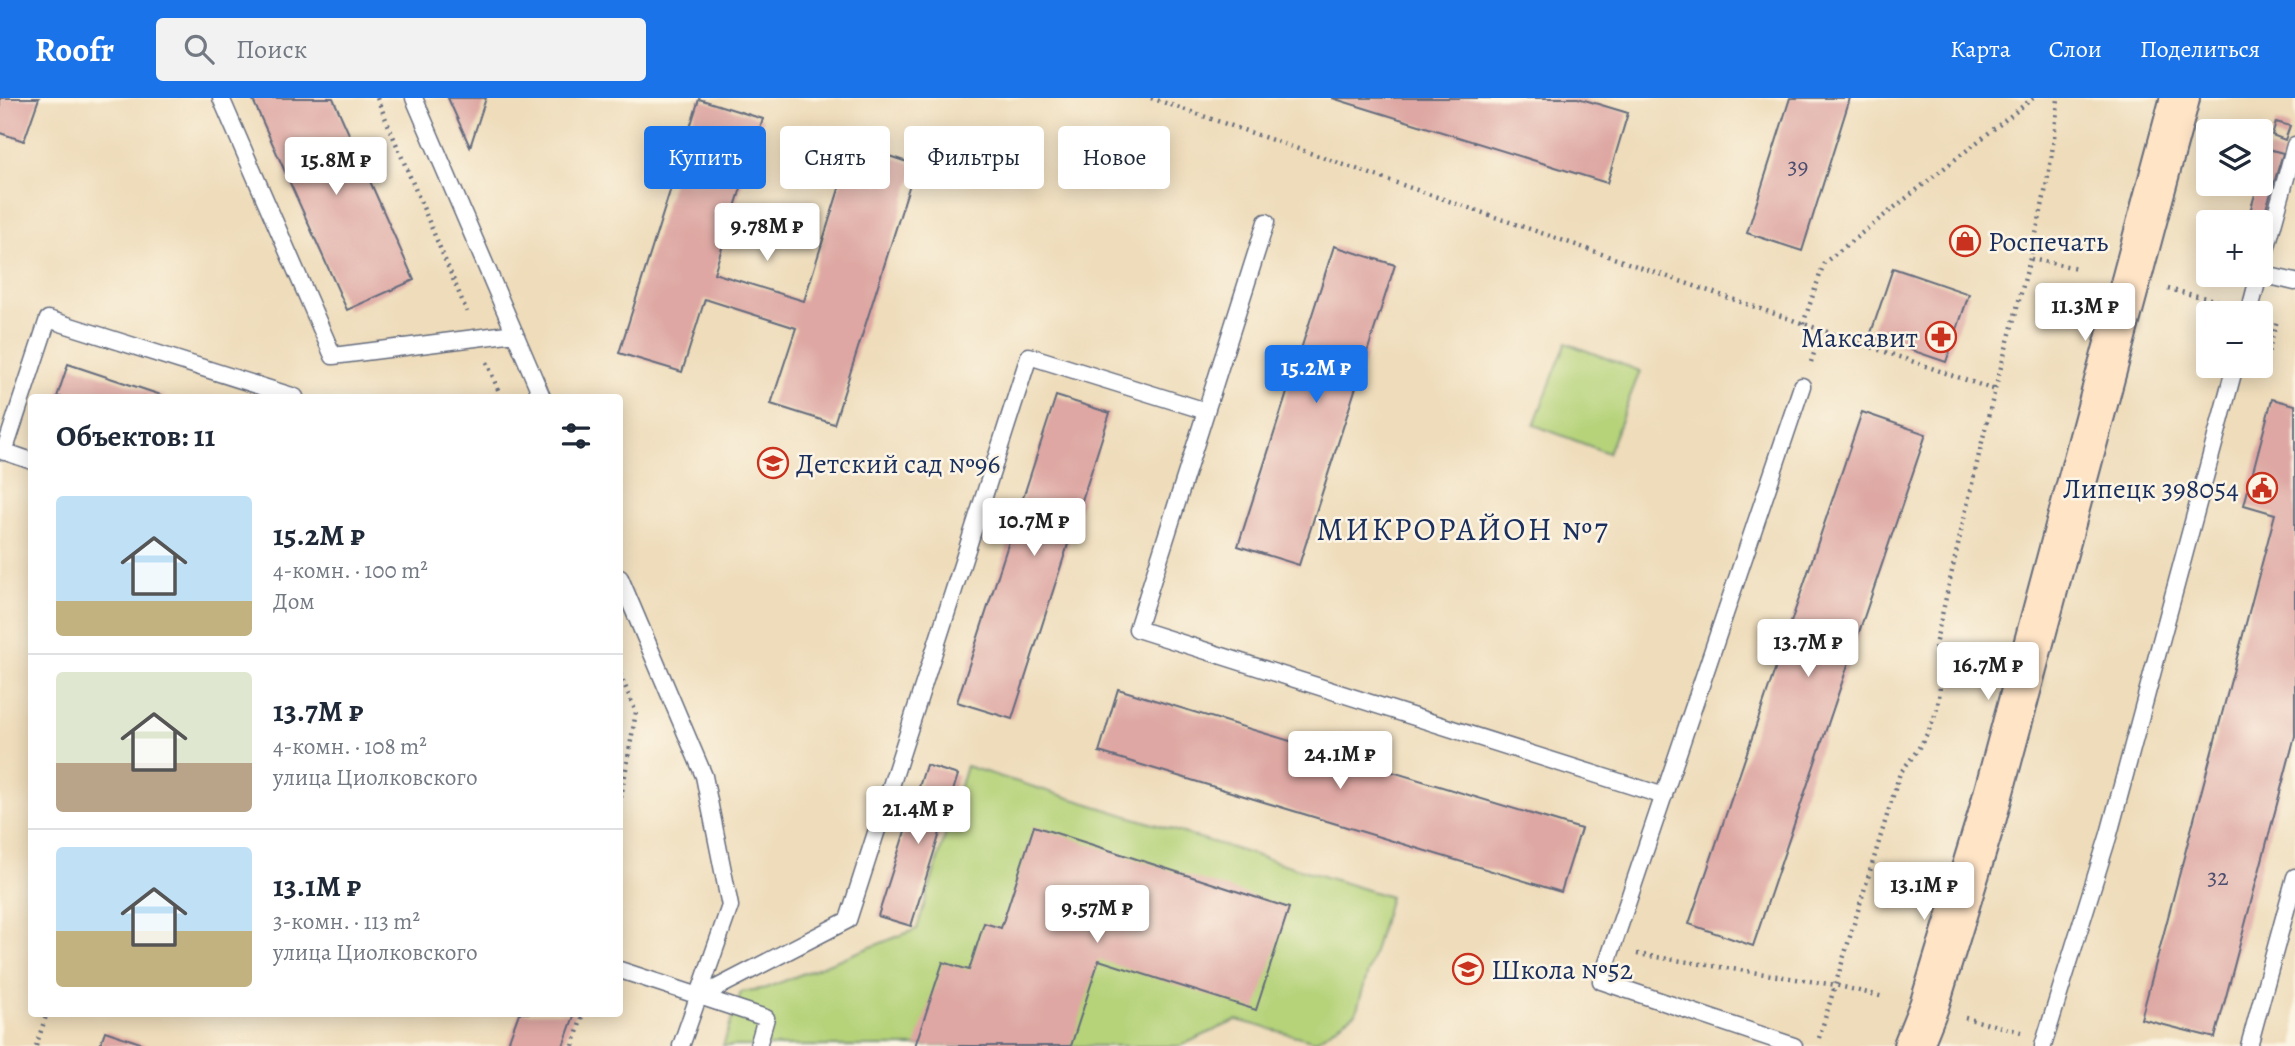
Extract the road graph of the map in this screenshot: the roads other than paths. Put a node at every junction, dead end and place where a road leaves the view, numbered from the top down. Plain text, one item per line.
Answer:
1 (221, 98) edge
2 (415, 98) edge
3 (2180, 98) edge
4 (2295, 145) edge
5 (1266, 222) dead end
6 (2273, 225) edge
7 (2273, 277) edge
8 (2295, 282) edge
9 (515, 333) junction
10 (2232, 378) edge
11 (1802, 386) road end
12 (286, 394) edge
13 (541, 394) edge
14 (1206, 411) junction
15 (2, 451) edge
16 (28, 460) edge
17 (623, 585) edge
18 (1664, 796) junction
19 (2295, 877) edge
20 (623, 971) edge
21 (699, 997) junction
22 (2044, 1042) edge
23 (681, 1046) edge
24 (758, 1046) edge
25 (1794, 1046) edge
26 (1913, 1046) edge
27 (2249, 1046) edge

1 - 9 lane
2 - 9 lane
3 - 26 main road
4 - 6 lane
5 - 14 lane
7 - 8 lane
9 - 13 lane
10 - 22 lane
11 - 18 lane
12 - 15 lane
14 - 18 lane
14 - 21 lane
15 - 16 lane
17 - 21 lane
18 - 25 lane
19 - 27 lane
20 - 21 lane
21 - 23 lane
21 - 24 lane

